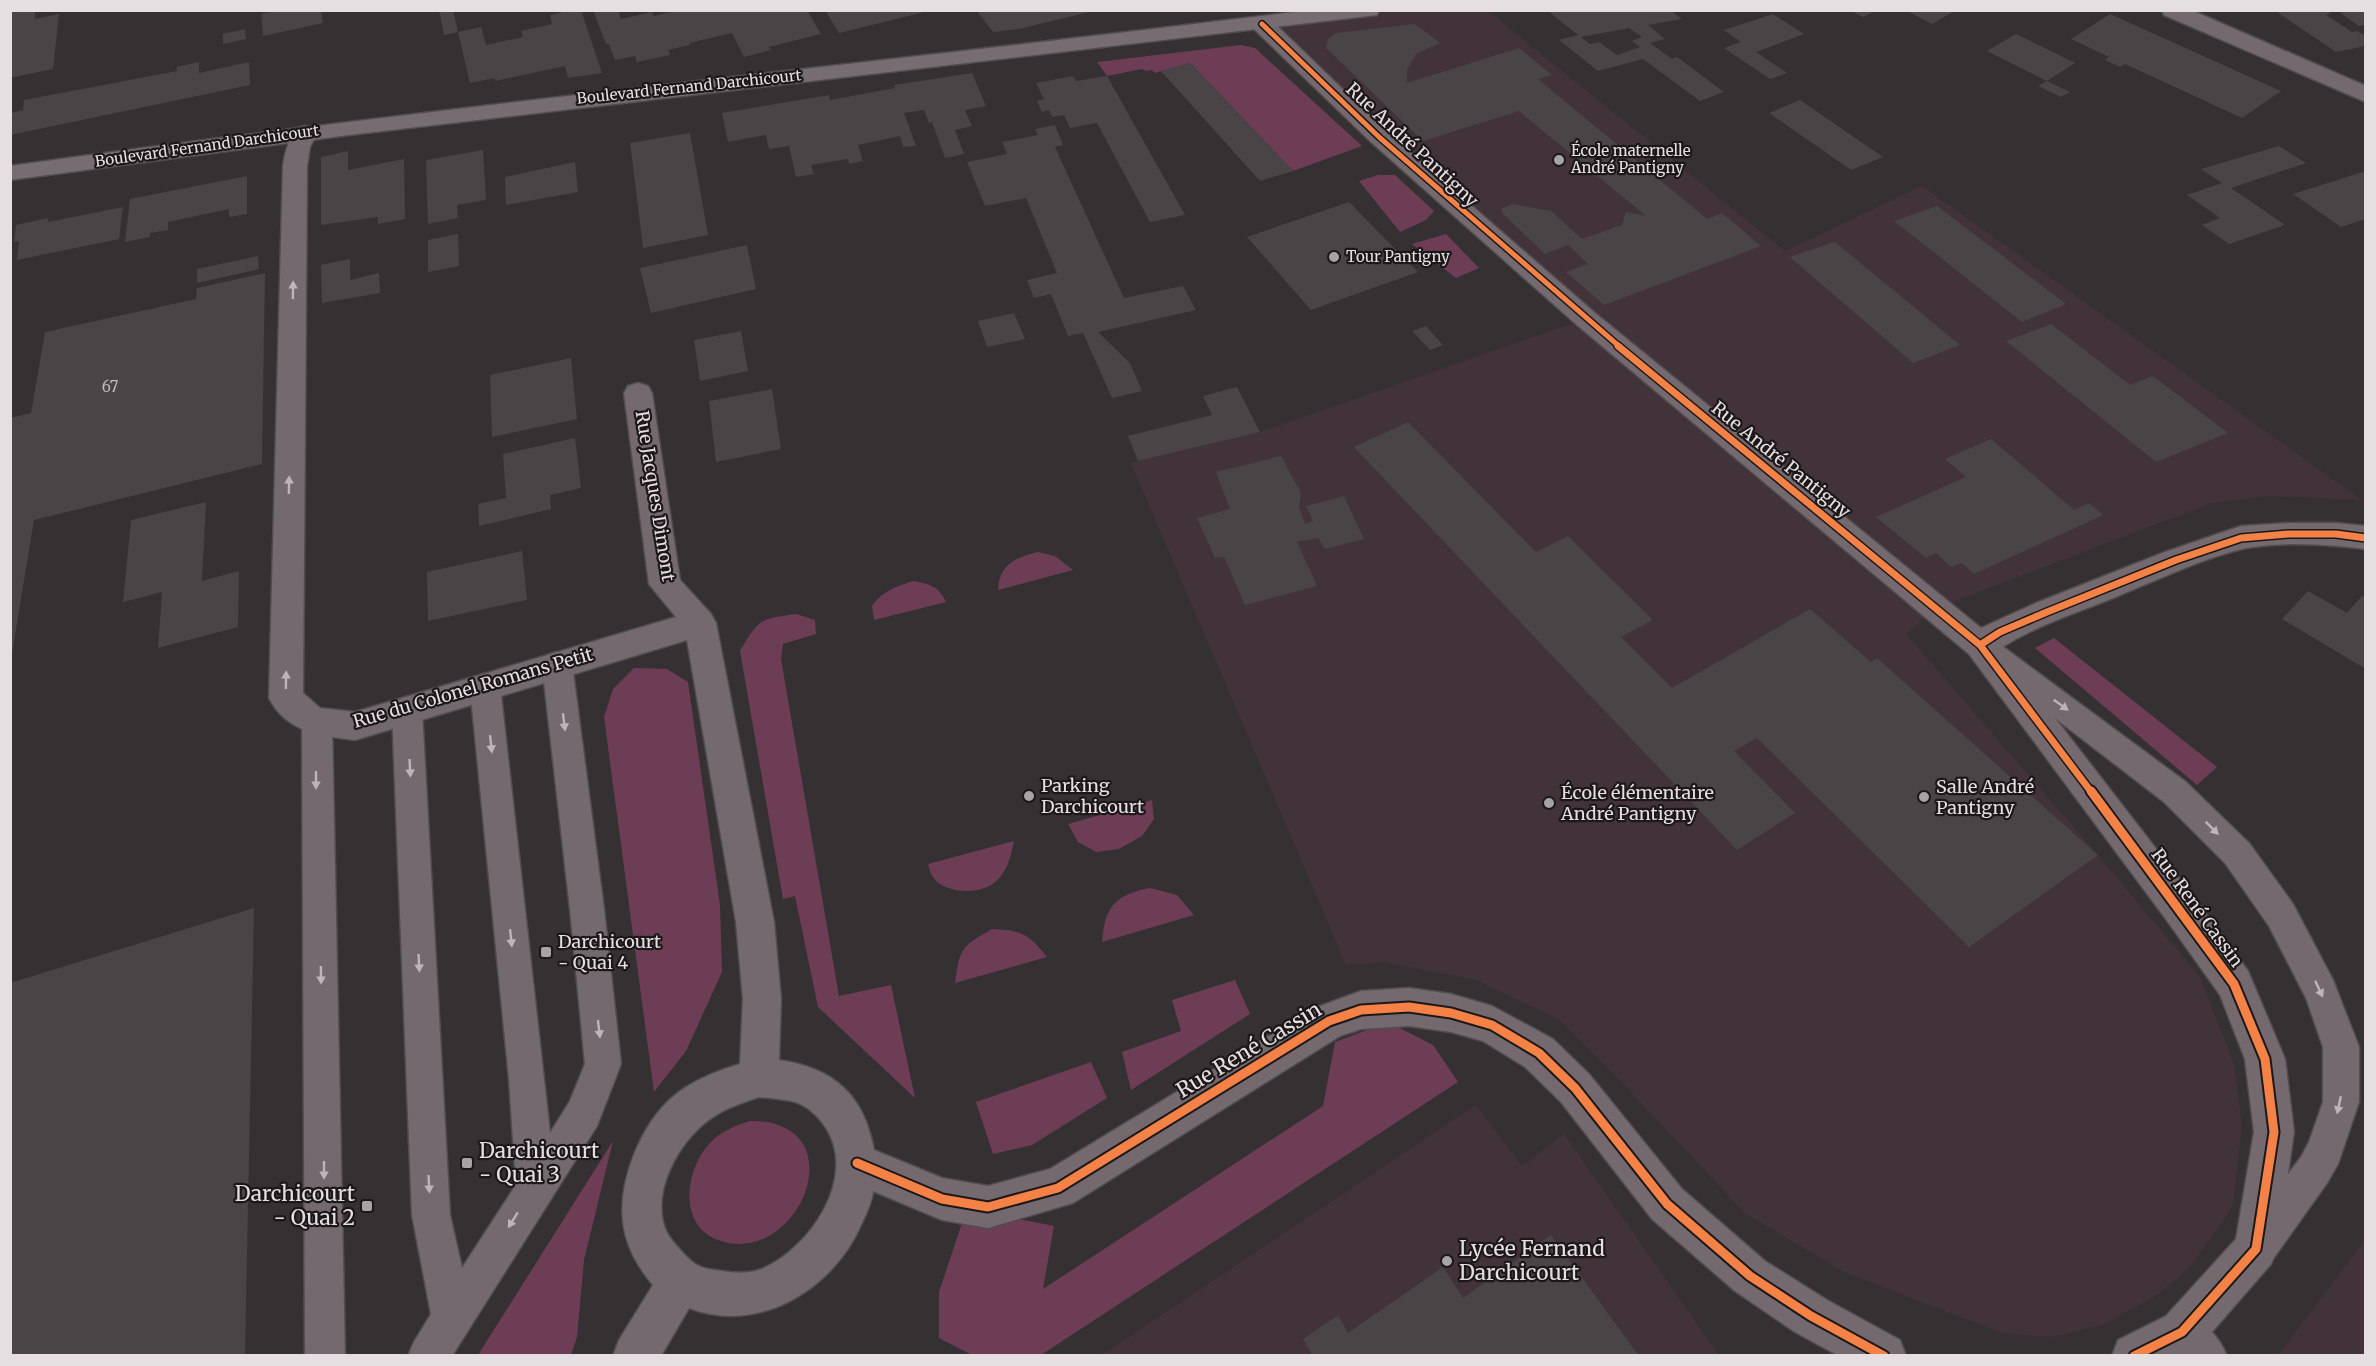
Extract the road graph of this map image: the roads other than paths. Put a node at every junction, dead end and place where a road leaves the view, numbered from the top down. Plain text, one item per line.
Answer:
1 (1369, 10) edge
2 (2172, 10) edge
3 (1262, 24) junction
4 (2366, 95) edge
5 (305, 133) junction
6 (10, 173) edge
7 (638, 393) dead end
8 (2366, 538) edge
9 (700, 622) junction
10 (1980, 645) junction
11 (557, 664) junction
12 (484, 686) junction
13 (407, 710) junction
14 (317, 722) junction
15 (759, 1077) junction
16 (857, 1163) junction
17 (535, 1186) junction
18 (2256, 1250) junction
19 (680, 1282) junction
20 (452, 1317) junction
21 (2195, 1344) edge
22 (325, 1356) edge
23 (428, 1356) edge
24 (635, 1356) edge
25 (1884, 1356) edge
26 (2134, 1356) edge

1 - 3 main road, Boulevard Fernand Darchicourt
2 - 4 street
3 - 5 main road, Boulevard Fernand Darchicourt
3 - 10 street, Rue André Pantigny
5 - 6 main road, Boulevard Fernand Darchicourt
14 -> 5 street, Rue du Colonel Romans Petit
7 - 9 street, Rue Jacques Dimont
8 - 10 street
9 - 11 street, Rue du Colonel Romans Petit
9 - 15 street
10 - 18 street, Rue René Cassin
10 -> 18 lane
11 - 12 street, Rue du Colonel Romans Petit
11 -> 17 lane
12 - 13 street, Rue du Colonel Romans Petit
12 -> 17 lane
13 - 14 street, Rue du Colonel Romans Petit
13 -> 20 lane
14 -> 22 lane
15 - 16 street
15 - 19 street
16 - 19 street
16 - 25 street, Rue René Cassin
17 -> 20 lane
18 - 21 street
19 - 24 street
20 - 23 lane
21 - 26 street

